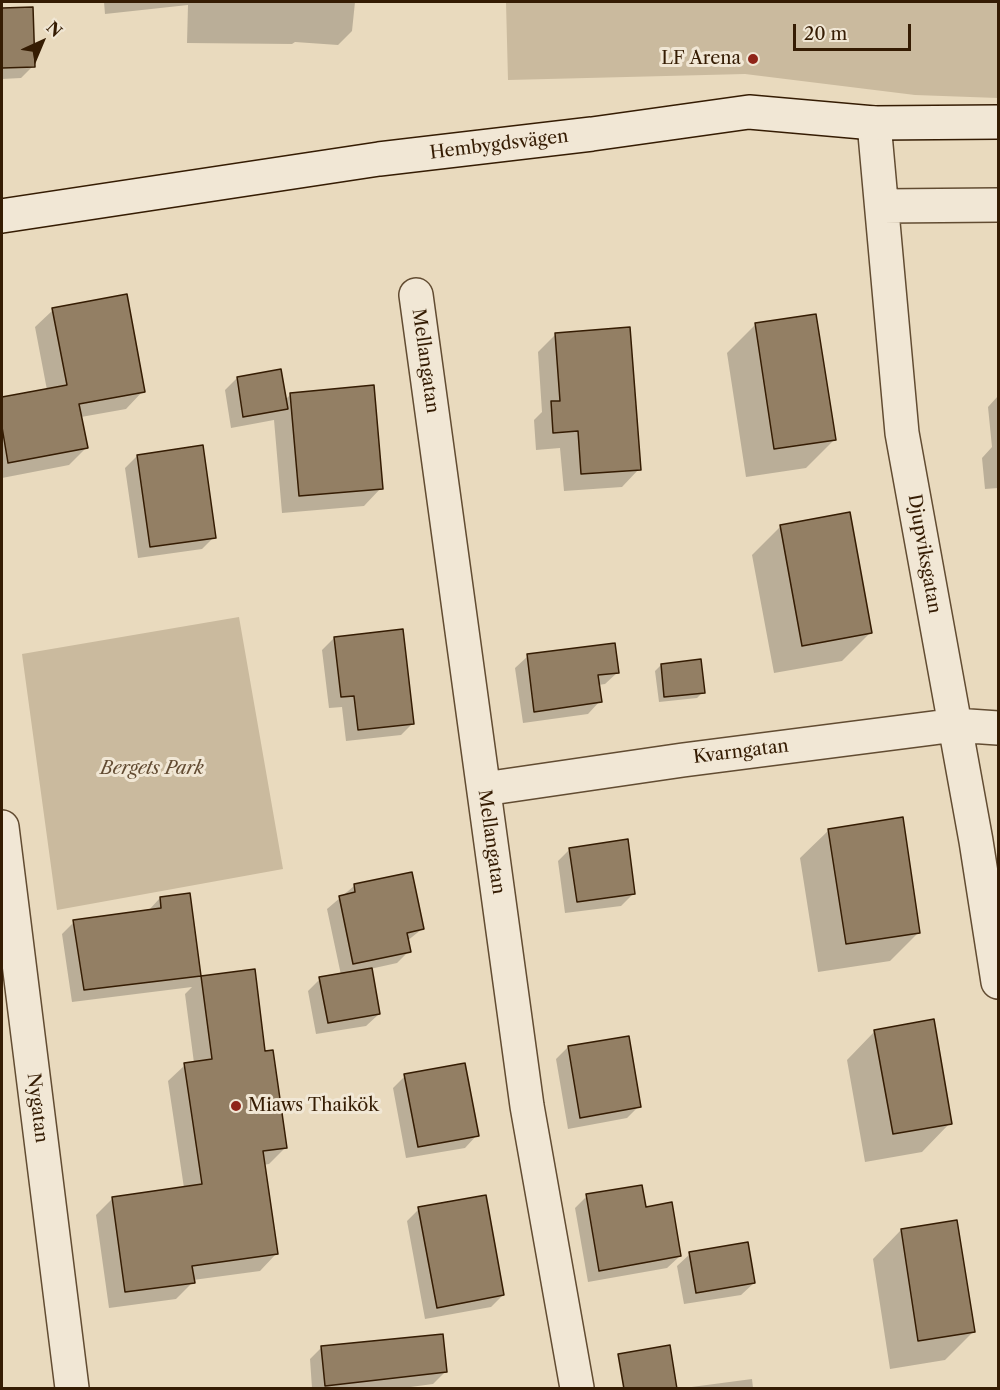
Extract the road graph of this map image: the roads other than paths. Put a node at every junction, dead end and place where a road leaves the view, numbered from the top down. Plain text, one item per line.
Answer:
1 (999, 122) edge
2 (874, 123) junction
3 (999, 205) edge
4 (883, 206) junction
5 (2, 216) edge
6 (416, 295) dead end
7 (954, 725) junction
8 (999, 728) edge
9 (484, 789) junction
10 (2, 828) edge
11 (999, 982) edge
12 (72, 1389) edge
13 (577, 1389) edge

1 - 2 street, Hembygdsvägen
2 - 4 street, Djupviksgatan
2 - 5 street, Hembygdsvägen
3 - 4 street
4 - 7 street, Djupviksgatan
6 - 9 street, Mellangatan
7 - 8 street, Kvarngatan
7 - 9 street, Kvarngatan
7 - 11 street, Djupviksgatan
9 - 13 street, Mellangatan
10 - 12 street, Nygatan

